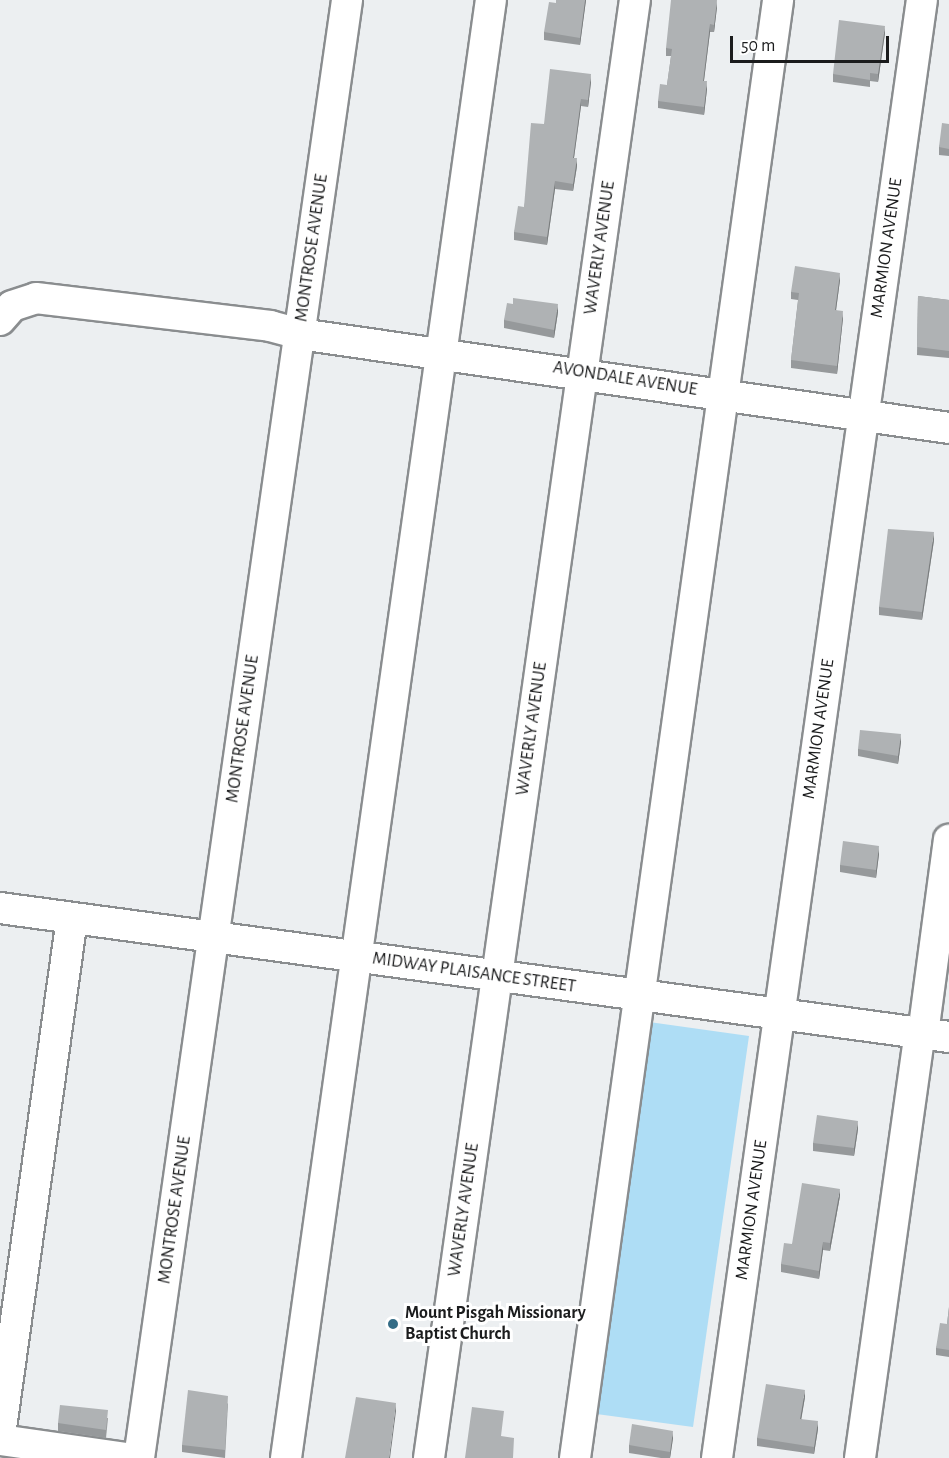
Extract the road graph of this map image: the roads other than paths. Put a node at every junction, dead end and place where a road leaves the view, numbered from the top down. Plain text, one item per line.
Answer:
1 (347, 0) edge
2 (491, 0) edge
3 (635, 0) edge
4 (778, 0) edge
5 (922, 0) edge
6 (0, 320) edge
7 (300, 334) junction
8 (440, 353) junction
9 (583, 373) junction
10 (723, 394) junction
11 (864, 416) junction
12 (949, 428) edge
13 (949, 840) edge
14 (0, 908) edge
15 (72, 918) junction
16 (213, 937) junction
17 (355, 956) junction
18 (496, 976) junction
19 (638, 995) junction
20 (779, 1014) junction
21 (930, 1035) edge
22 (0, 1435) edge
23 (0, 1440) edge
24 (126, 1458) edge
25 (140, 1458) edge
26 (286, 1458) edge
27 (429, 1458) edge
28 (575, 1458) edge
29 (717, 1458) edge
30 (860, 1458) edge

1 - 7 street, MONTROSE AVENUE
2 - 8 street
3 - 9 street, WAVERLY AVENUE
4 - 10 street
5 - 11 street, MARMION AVENUE
6 - 7 street, AVONDALE AVENUE
7 - 8 street, AVONDALE AVENUE
7 - 16 street, MONTROSE AVENUE
8 - 9 street, AVONDALE AVENUE
8 - 17 street
9 - 10 street, AVONDALE AVENUE
9 - 18 street, WAVERLY AVENUE
10 - 11 street, AVONDALE AVENUE
10 - 19 street
11 - 12 street, AVONDALE AVENUE
11 - 20 street, MARMION AVENUE
13 - 21 street
14 - 15 street, MIDWAY PLAISANCE STREET
15 - 16 street, MIDWAY PLAISANCE STREET
15 - 22 street
16 - 17 street, MIDWAY PLAISANCE STREET
16 - 25 street, MONTROSE AVENUE
17 - 18 street, MIDWAY PLAISANCE STREET
17 - 26 street
18 - 19 street, MIDWAY PLAISANCE STREET
18 - 27 street, WAVERLY AVENUE
19 - 20 street, MIDWAY PLAISANCE STREET
19 - 28 street
20 - 21 street, MIDWAY PLAISANCE STREET
20 - 29 street, MARMION AVENUE
21 - 30 street
23 - 24 street

